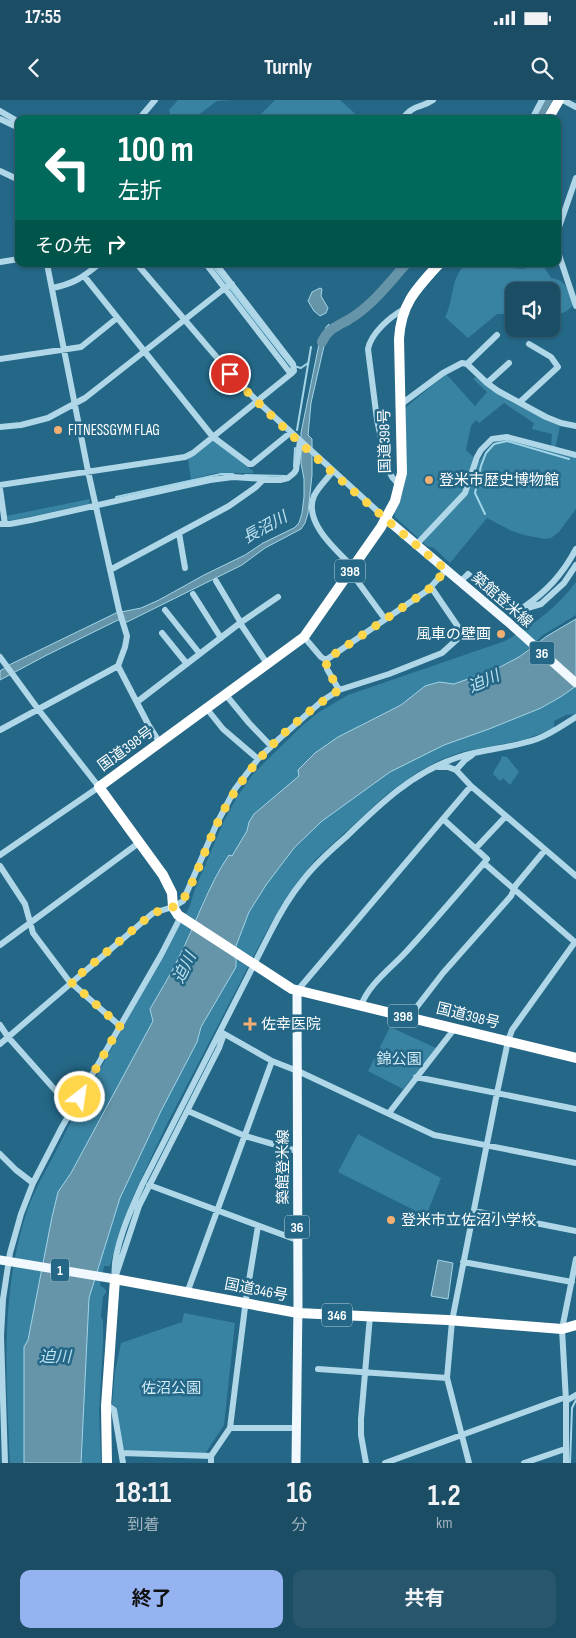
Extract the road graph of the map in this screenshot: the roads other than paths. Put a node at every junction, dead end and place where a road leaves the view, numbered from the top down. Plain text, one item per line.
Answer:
1 (155, 100) edge
2 (434, 100) edge
3 (542, 100) edge
4 (558, 100) edge
5 (563, 100) edge
6 (576, 106) edge
7 (0, 111) edge
8 (142, 115) edge
9 (406, 115) edge
10 (534, 115) edge
11 (550, 115) edge
12 (0, 119) edge
13 (15, 120) edge
14 (15, 126) edge
15 (0, 172) edge
16 (15, 178) edge
17 (576, 178) edge
18 (561, 221) edge
19 (15, 260) edge
20 (561, 261) edge
21 (0, 262) edge
22 (48, 267) edge
23 (95, 267) edge
24 (140, 267) edge
25 (208, 267) edge
26 (218, 267) edge
27 (436, 267) edge
28 (84, 276) junction
29 (232, 284) junction
30 (52, 288) junction
31 (225, 288) junction
32 (576, 306) edge
33 (404, 309) junction
34 (117, 318) junction
35 (185, 320) junction
36 (497, 335) dead end
37 (530, 344) dead end
38 (64, 350) junction
39 (145, 352) junction
40 (0, 359) edge
41 (509, 363) dead end
42 (467, 364) junction
43 (293, 370) junction
44 (487, 383) junction
45 (256, 401) junction
46 (520, 402) junction
47 (75, 404) junction
48 (400, 405) junction
49 (576, 426) edge
50 (0, 427) edge
51 (290, 433) junction
52 (212, 437) junction
53 (300, 441) junction
54 (576, 455) edge
55 (88, 471) junction
56 (333, 472) junction
57 (264, 479) junction
58 (0, 485) edge
59 (400, 486) junction
60 (0, 489) edge
61 (96, 506) junction
62 (385, 518) junction
63 (2, 524) edge
64 (179, 533) junction
65 (416, 545) junction
66 (576, 549) edge
67 (576, 565) edge
68 (184, 568) dead end
69 (352, 569) junction
70 (110, 570) junction
71 (446, 570) junction
72 (216, 581) dead end
73 (460, 582) junction
74 (431, 587) junction
75 (194, 594) dead end
76 (278, 597) dead end
77 (524, 608) junction
78 (165, 610) dead end
79 (385, 618) junction
80 (241, 623) junction
81 (162, 633) dead end
82 (304, 637) junction
83 (221, 638) junction
84 (200, 654) junction
85 (0, 656) edge
86 (326, 660) junction
87 (187, 664) junction
88 (4, 665) edge
89 (268, 665) junction
90 (118, 666) junction
91 (576, 683) edge
92 (339, 690) junction
93 (226, 695) junction
94 (137, 702) junction
95 (38, 709) junction
96 (207, 709) junction
97 (576, 716) edge
98 (0, 730) edge
99 (160, 743) junction
100 (271, 746) junction
101 (478, 752) junction
102 (258, 759) junction
103 (434, 767) junction
104 (456, 770) junction
105 (471, 786) junction
106 (99, 787) junction
107 (506, 816) junction
108 (443, 819) junction
109 (140, 842) junction
110 (476, 848) junction
111 (545, 850) junction
112 (0, 855) edge
113 (484, 863) junction
114 (0, 866) edge
115 (576, 876) edge
116 (516, 889) junction
117 (176, 905) junction
118 (182, 918) junction
119 (31, 922) junction
120 (576, 943) edge
121 (0, 945) edge
122 (252, 965) junction
123 (71, 982) junction
124 (297, 991) junction
125 (361, 1006) junction
126 (409, 1017) junction
127 (0, 1025) edge
128 (120, 1026) junction
129 (455, 1028) junction
130 (222, 1033) junction
131 (8, 1037) junction
132 (508, 1041) junction
133 (0, 1044) edge
134 (576, 1058) edge
135 (272, 1061) junction
136 (297, 1071) junction
137 (416, 1077) junction
138 (496, 1093) junction
139 (72, 1109) junction
140 (576, 1109) edge
141 (188, 1111) junction
142 (388, 1113) junction
143 (245, 1136) junction
144 (486, 1146) junction
145 (297, 1151) junction
146 (0, 1154) edge
147 (576, 1163) edge
148 (33, 1183) junction
149 (149, 1185) junction
150 (474, 1211) junction
151 (218, 1212) junction
152 (258, 1226) junction
153 (576, 1231) edge
154 (297, 1240) junction
155 (576, 1260) edge
156 (6, 1261) edge
157 (463, 1262) junction
158 (112, 1278) junction
159 (572, 1282) junction
160 (187, 1292) junction
161 (246, 1303) junction
162 (298, 1313) junction
163 (370, 1316) junction
164 (452, 1321) junction
165 (576, 1325) edge
166 (562, 1329) junction
167 (318, 1369) dead end
168 (366, 1371) junction
169 (1, 1377) edge
170 (447, 1378) junction
171 (576, 1395) edge
172 (566, 1399) junction
173 (106, 1406) junction
174 (230, 1428) junction
175 (296, 1428) junction
176 (462, 1436) junction
177 (566, 1449) junction
178 (2, 1450) edge
179 (122, 1453) junction
180 (211, 1460) edge
181 (6, 1463) edge
182 (107, 1463) edge
183 (123, 1463) edge
184 (296, 1463) edge
185 (366, 1463) edge
186 (386, 1463) edge
187 (469, 1463) edge
188 (524, 1463) edge
189 (566, 1463) edge

1 - 8 street
2 - 9 street
3 - 10 street
4 - 11 highway
5 - 6 street
7 - 13 street
12 - 14 street
15 - 16 street
17 - 18 street
19 - 21 street
20 - 32 street
22 - 30 street
23 - 28 street
24 - 35 street
25 - 31 street
26 - 29 street
27 - 33 highway, 国道398号 / 398
28 - 30 street
28 - 34 street
29 - 31 street
29 - 43 street
30 - 38 street
31 - 35 street
31 - 43 street
33 - 48 highway, 国道398号 / 398
33 - 59 street
34 - 38 street
34 - 39 street
35 - 39 street
35 - 45 street
36 - 42 street
37 - 46 street
38 - 40 street
38 - 47 street
39 - 47 street
39 - 52 street
41 - 44 street
42 - 44 street
42 - 48 street
43 - 45 street
44 - 46 street
45 - 51 street
45 - 52 street
46 - 49 street
47 - 50 street
47 - 55 street
48 - 59 highway, 国道398号 / 398
51 - 52 street
51 - 53 street
52 - 55 street
53 - 56 street
53 - 57 street
54 - 65 street
55 - 58 street
55 - 61 street
56 - 62 street
56 - 69 street
57 - 61 street
57 - 64 street
59 - 62 highway, 国道398号 / 398
60 - 63 street
61 - 63 street
61 - 70 street
62 - 65 main road, 築館登米線 / 36
62 - 69 highway, 国道398号 / 398
64 - 68 street
64 - 70 street
65 - 71 main road, 築館登米線 / 36
66 - 77 street
67 - 77 street
69 - 79 street
69 - 82 highway, 国道398号 / 398
70 - 90 street
71 - 73 main road, 築館登米線 / 36
71 - 74 street
72 - 80 street
73 - 77 street
73 - 91 main road, 築館登米線 / 36
74 - 79 street
74 - 92 street
75 - 83 street
76 - 80 street
78 - 84 street
79 - 86 street
80 - 83 street
80 - 89 street
81 - 87 street
82 - 86 street
82 - 89 highway, 国道398号 / 398
83 - 84 street
84 - 87 street
85 - 88 street
86 - 92 street
87 - 94 street
88 - 95 street
89 - 93 highway, 国道398号 / 398
90 - 94 street
90 - 95 street
92 - 100 street
93 - 96 highway, 国道398号 / 398
93 - 100 street
94 - 99 street
95 - 98 street
95 - 106 street
96 - 99 highway, 国道398号 / 398
96 - 102 street
97 - 101 street
99 - 106 highway, 国道398号 / 398
100 - 102 street
101 - 103 street
101 - 104 street
102 - 117 street
103 - 104 street
103 - 122 street
104 - 105 street
105 - 107 street
105 - 108 street
106 - 109 highway, 国道398号 / 398
106 - 112 street
107 - 110 street
107 - 111 street
108 - 110 street
108 - 124 street
109 - 117 highway, 国道398号 / 398
109 - 119 street
110 - 113 street
111 - 115 street
111 - 116 street
113 - 116 street
113 - 125 street
114 - 119 street
116 - 120 street
116 - 126 street
117 - 118 highway, 国道398号 / 398
117 - 123 street
118 - 122 highway, 国道398号 / 398
118 - 128 street
119 - 121 street
119 - 123 street
120 - 132 street
122 - 124 highway, 国道398号 / 398
122 - 130 street
123 - 128 street
123 - 131 street
124 - 125 highway, 国道398号 / 398
124 - 136 main road, 築館登米線 / 36
125 - 126 highway, 国道398号 / 398
126 - 129 highway, 国道398号 / 398
127 - 131 street
128 - 139 street
129 - 132 highway, 国道398号 / 398
129 - 137 street
130 - 135 street
130 - 141 street
130 - 158 street
131 - 133 street
131 - 139 street
132 - 134 highway, 国道398号 / 398
132 - 138 street
135 - 136 street
135 - 143 street
136 - 142 street
136 - 145 main road, 築館登米線 / 36
137 - 138 street
137 - 142 street
138 - 140 street
138 - 144 street
139 - 148 street
141 - 143 street
141 - 149 street
142 - 144 street
143 - 145 street
143 - 151 street
144 - 147 street
144 - 150 street
145 - 154 main road, 築館登米線 / 36
146 - 148 street
148 - 156 street
149 - 151 street
149 - 158 street
150 - 153 street
150 - 157 street
151 - 152 street
151 - 160 street
152 - 154 street
152 - 161 street
154 - 162 main road, 築館登米線 / 36
155 - 159 street
156 - 158 main road, 1
156 - 169 street
157 - 159 street
157 - 164 street
158 - 160 highway, 国道346号 / 346
158 - 173 highway
159 - 166 street
160 - 161 highway, 国道346号 / 346
161 - 162 highway, 国道346号 / 346
161 - 174 street
162 - 163 highway, 国道346号 / 346
162 - 175 main road, 築館登米線 / 36
163 - 164 highway, 国道346号 / 346
163 - 168 street
164 - 166 highway, 国道346号 / 346
164 - 170 street
165 - 166 highway, 国道346号 / 346
166 - 172 street
167 - 168 street
168 - 170 street
168 - 185 street
169 - 178 street
170 - 176 street
171 - 172 street
172 - 176 street
172 - 177 street
173 - 179 street
173 - 182 highway
174 - 175 street
174 - 180 street
175 - 184 main road, 築館登米線 / 36
176 - 186 street
176 - 187 street
177 - 188 street
177 - 189 street
178 - 181 street
179 - 180 street
179 - 183 street

